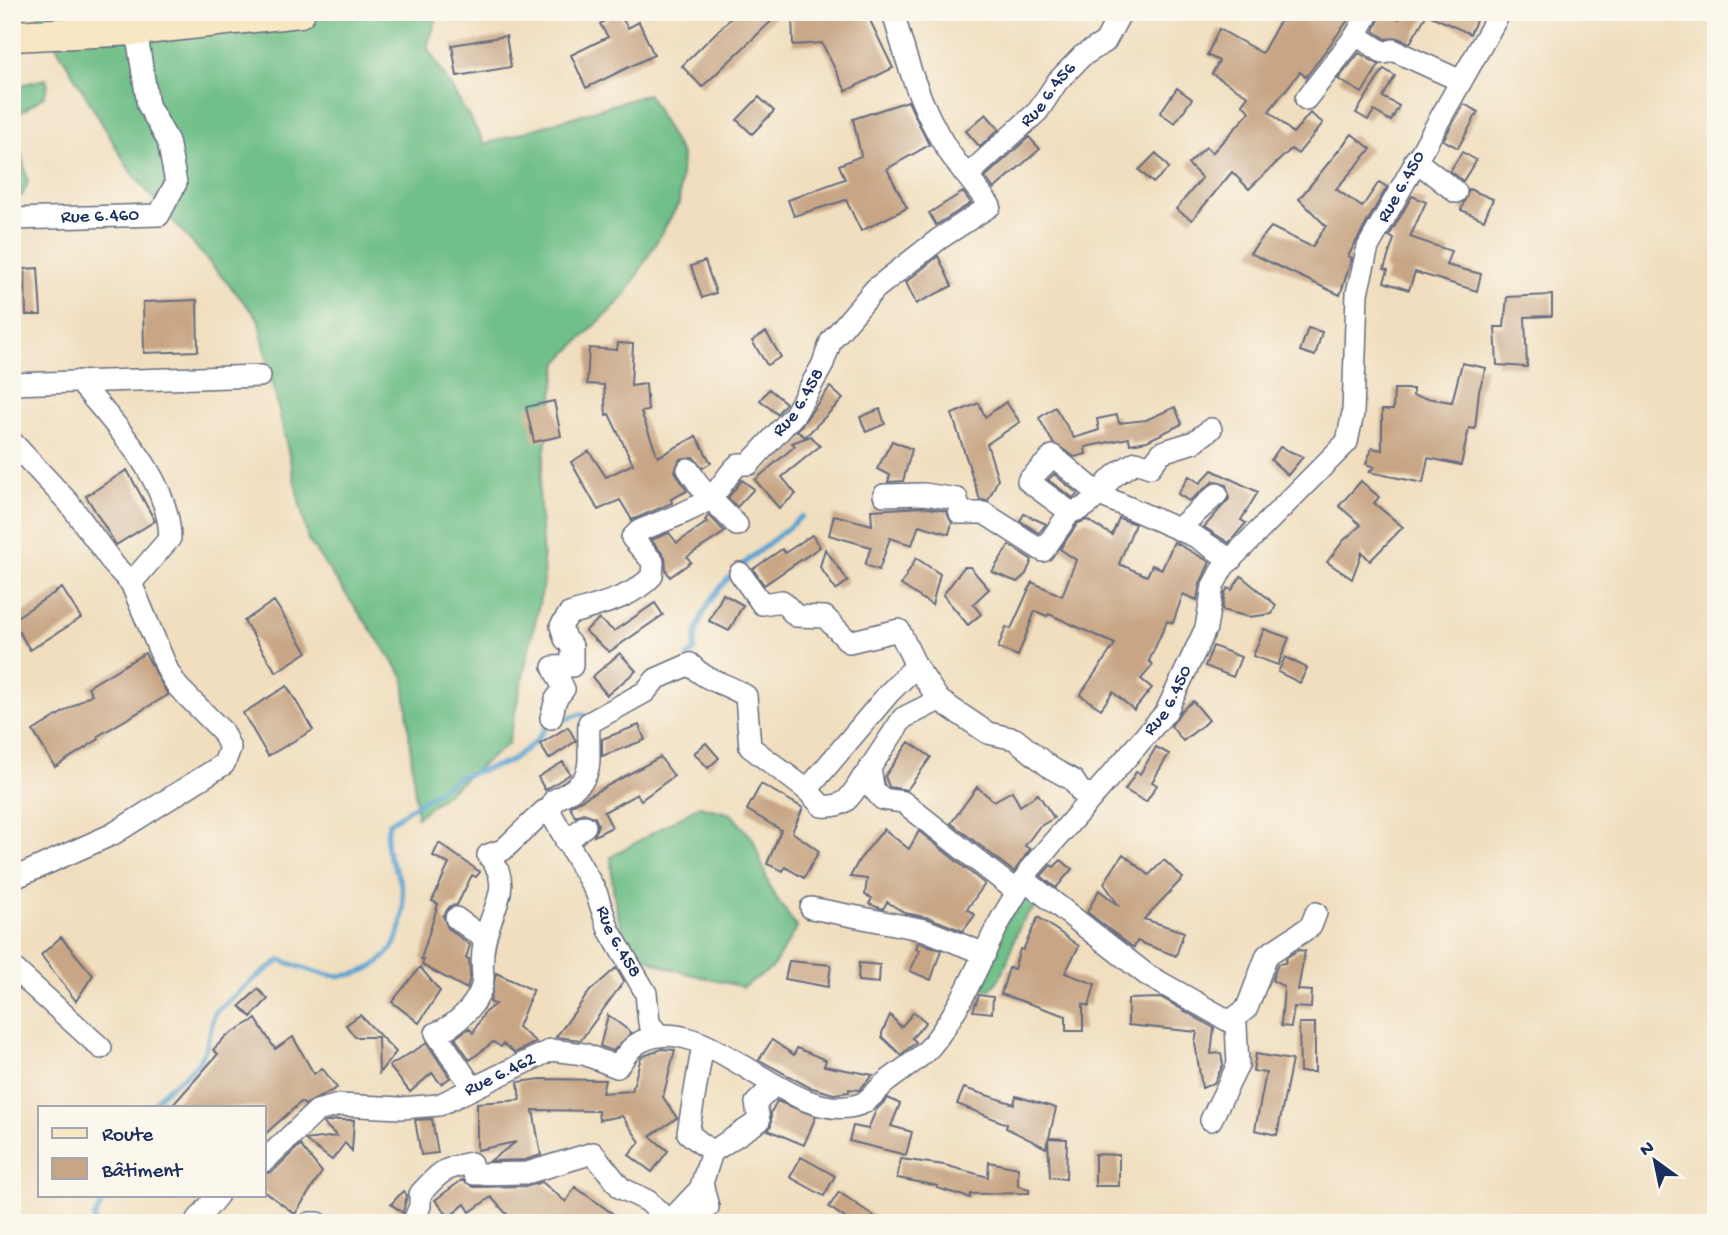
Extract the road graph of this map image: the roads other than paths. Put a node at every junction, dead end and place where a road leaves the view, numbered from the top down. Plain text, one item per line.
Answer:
1 (300, 12) edge
2 (893, 12) edge
3 (1121, 12) edge
4 (1369, 12) edge
5 (1500, 12) edge
6 (169, 19) edge
7 (135, 30) junction
8 (1356, 35) junction
9 (12, 36) edge
10 (1461, 81) junction
11 (1306, 99) dead end
12 (1415, 160) junction
13 (968, 175) junction
14 (1456, 192) dead end
15 (12, 219) edge
16 (260, 376) dead end
17 (79, 381) junction
18 (12, 384) edge
19 (1211, 429) dead end
20 (12, 442) edge
21 (688, 469) dead end
22 (1217, 494) dead end
23 (884, 495) dead end
24 (1100, 495) junction
25 (711, 498) junction
26 (1070, 512) junction
27 (737, 525) dead end
28 (1179, 528) junction
29 (1231, 560) junction
30 (740, 573) dead end
31 (131, 583) junction
32 (916, 666) junction
33 (939, 700) junction
34 (551, 718) dead end
35 (873, 786) junction
36 (807, 790) junction
37 (1093, 794) junction
38 (550, 812) junction
39 (585, 826) dead end
40 (566, 842) junction
41 (12, 879) edge
42 (1020, 886) junction
43 (811, 908) dead end
44 (1316, 913) dead end
45 (456, 918) dead end
46 (485, 939) junction
47 (985, 954) junction
48 (12, 967) edge
49 (1231, 1021) junction
50 (660, 1036) junction
51 (703, 1044) junction
52 (101, 1048) dead end
53 (774, 1085) junction
54 (468, 1090) junction
55 (1211, 1120) dead end
56 (712, 1152) junction
57 (266, 1159) edge
58 (702, 1187) junction
59 (217, 1196) edge
60 (195, 1223) edge
61 (310, 1223) edge
62 (318, 1223) edge
63 (413, 1223) edge
64 (688, 1223) edge

1 - 6 street
2 - 13 street, Rue 6.458
3 - 13 street, Rue 6.456
4 - 8 street
5 - 10 street, Rue 6.450
6 - 7 street
7 - 9 street
7 - 15 street, Rue 6.460
8 - 10 street
8 - 11 street
10 - 12 street, Rue 6.450
12 - 14 street
12 - 29 street, Rue 6.450
13 - 25 street, Rue 6.458
16 - 17 street
17 - 18 street
17 - 31 street
19 - 24 street
20 - 31 street
21 - 25 street
22 - 28 street
23 - 26 street
24 - 26 street
24 - 26 street
24 - 28 street
25 - 27 street
25 - 34 street, Rue 6.458
28 - 29 street
29 - 37 street, Rue 6.450
30 - 32 street
31 - 41 street
32 - 33 street
32 - 36 street
33 - 35 street
33 - 37 street
35 - 36 street
35 - 42 street
36 - 38 street
37 - 42 street, Rue 6.450
38 - 40 street, Rue 6.458
38 - 46 street
39 - 40 street
40 - 50 street, Rue 6.458
42 - 47 street, Rue 6.450
42 - 49 street
43 - 47 street
44 - 49 street
45 - 46 street
46 - 54 street
47 - 53 street, Rue 6.450
48 - 52 street
49 - 55 street
50 - 51 street
50 - 54 street, Rue 6.462
51 - 53 street
51 - 56 street
53 - 56 street
54 - 57 street, Rue 6.462
56 - 58 street
58 - 63 street
58 - 64 street
59 - 60 street
61 - 62 street

